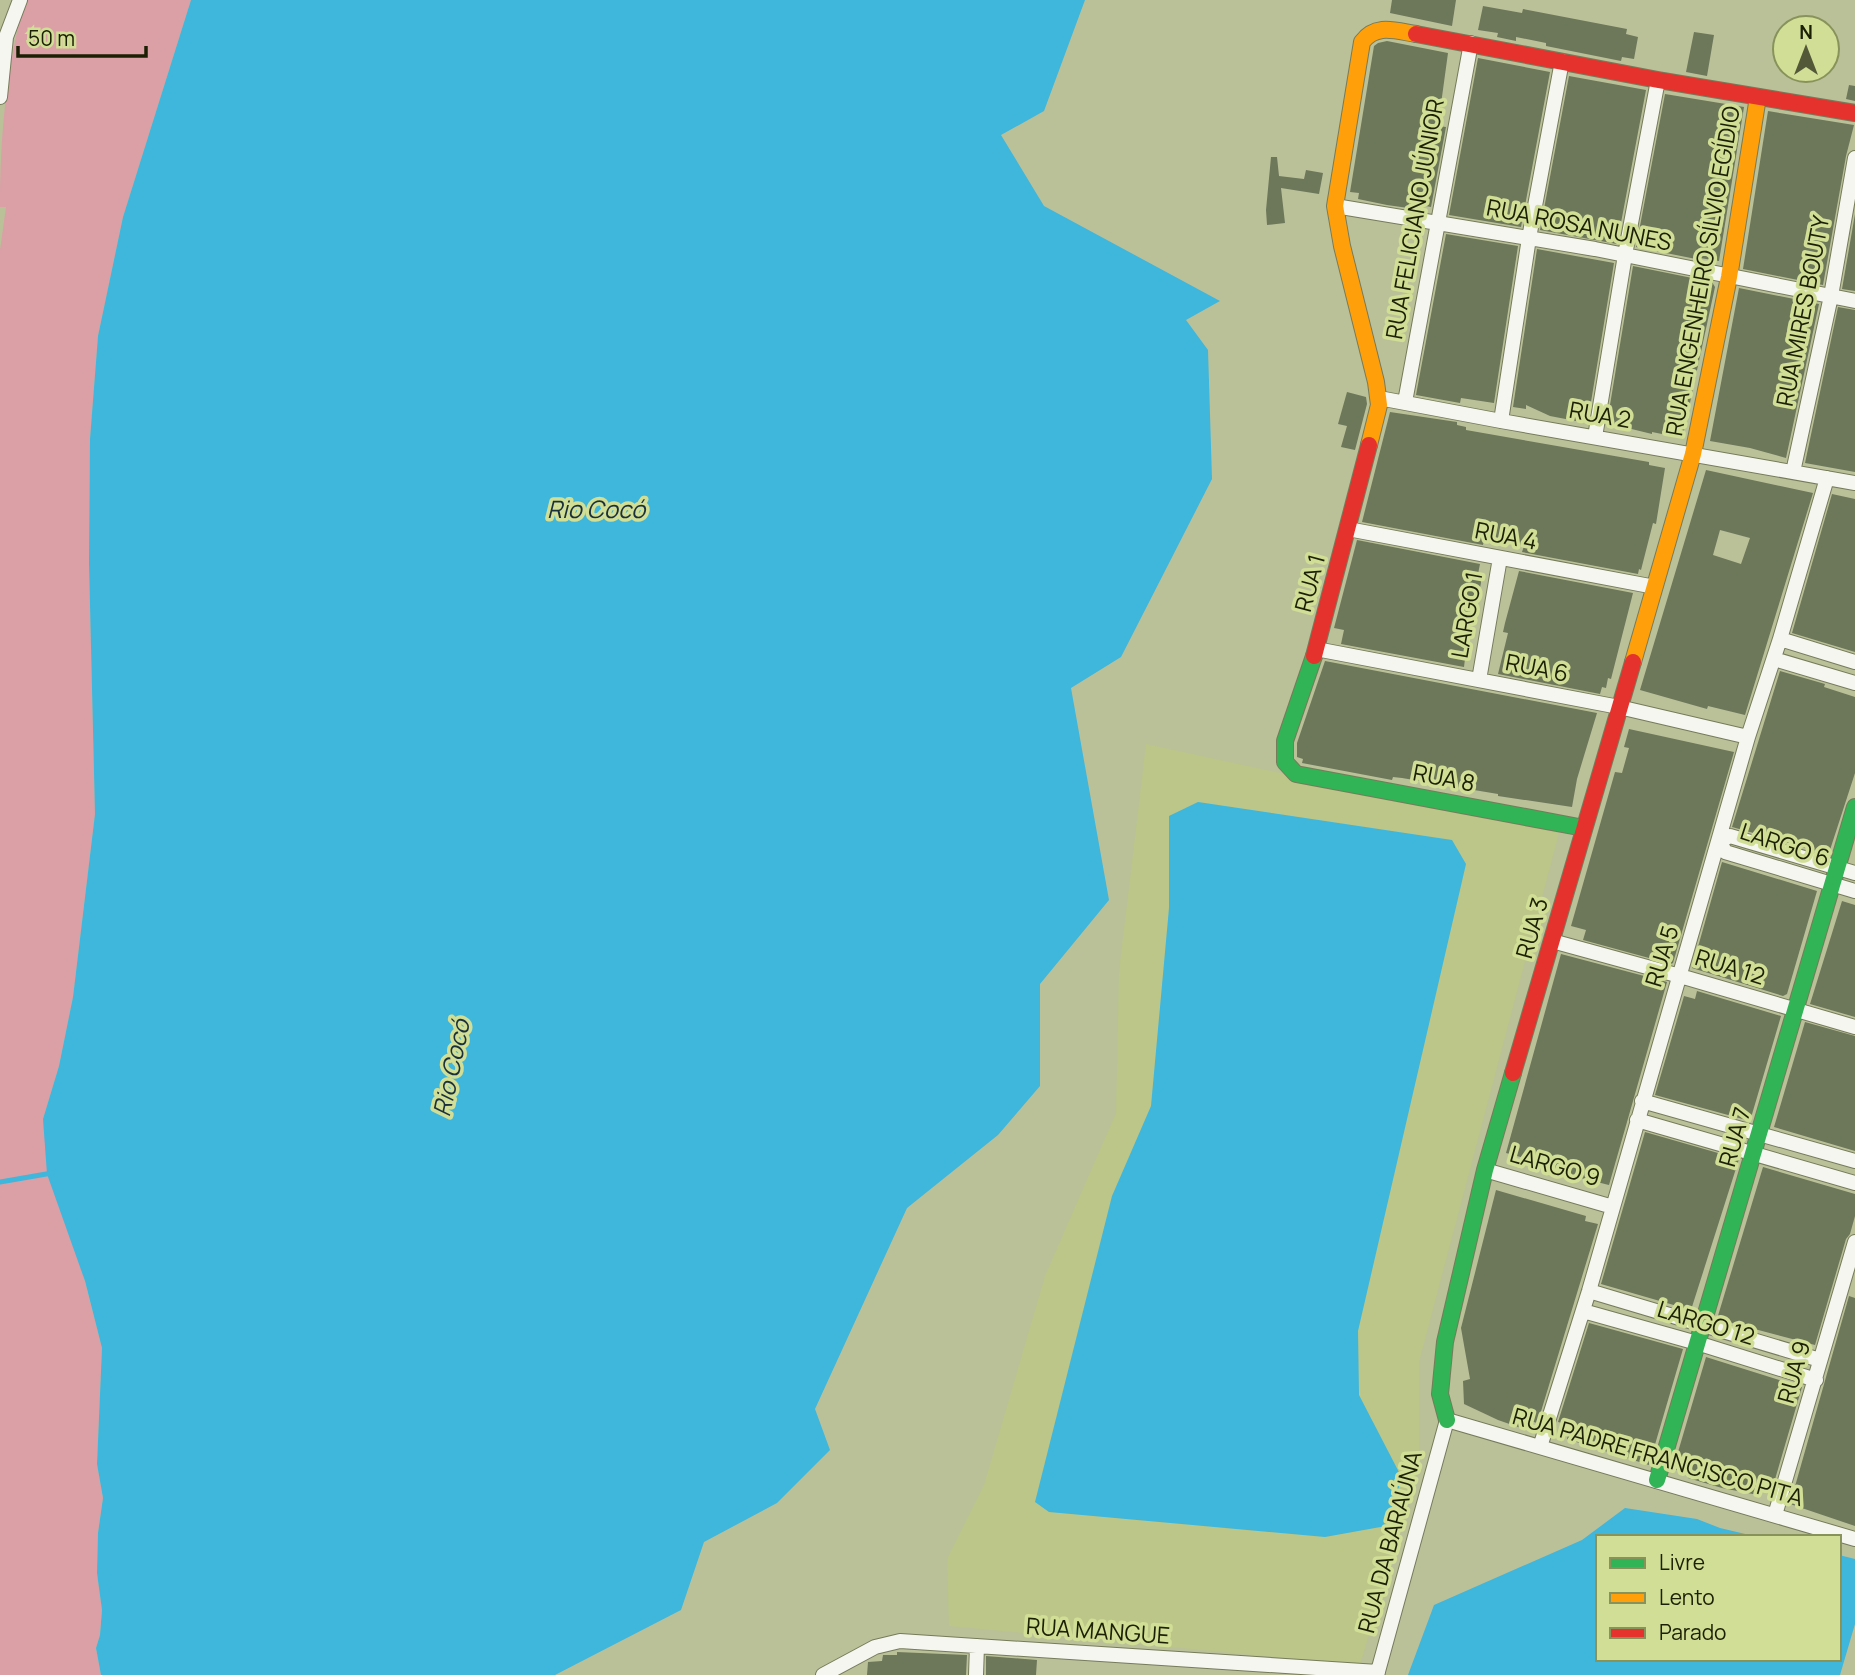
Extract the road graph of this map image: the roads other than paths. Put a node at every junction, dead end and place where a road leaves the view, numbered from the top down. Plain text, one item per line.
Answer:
1 (20, 0) edge
2 (3, 37) edge
3 (1471, 43) junction
4 (1562, 61) junction
5 (1658, 80) junction
6 (0, 97) edge
7 (1758, 97) junction
8 (1855, 113) edge
9 (1855, 158) edge
10 (1335, 206) junction
11 (1437, 221) junction
12 (1529, 238) junction
13 (1625, 255) junction
14 (1729, 277) junction
15 (1831, 296) junction
16 (1855, 301) edge
17 (1379, 398) junction
18 (1405, 402) junction
19 (1501, 421) junction
20 (1595, 437) junction
21 (1693, 454) junction
22 (1793, 472) junction
23 (1826, 478) junction
24 (1855, 483) edge
25 (1348, 529) junction
26 (1500, 558) junction
27 (1655, 587) junction
28 (1780, 639) junction
29 (1316, 649) junction
30 (1774, 659) junction
31 (1855, 662) edge
32 (1479, 680) junction
33 (1855, 683) edge
34 (1619, 707) junction
35 (1748, 737) junction
36 (1296, 774) joint
37 (1855, 807) edge
38 (1584, 828) junction
39 (1720, 841) junction
40 (1836, 868) junction
41 (1855, 873) edge
42 (1832, 884) junction
43 (1855, 891) edge
44 (1552, 941) junction
45 (1680, 976) junction
46 (1795, 1010) junction
47 (1855, 1027) edge
48 (1642, 1101) junction
49 (1637, 1120) junction
50 (1759, 1133) junction
51 (1754, 1153) junction
52 (1855, 1161) edge
53 (1485, 1170) junction
54 (1855, 1182) edge
55 (1613, 1206) junction
56 (1855, 1242) edge
57 (1852, 1263) edge
58 (1849, 1284) edge
59 (1589, 1291) junction
60 (1583, 1311) junction
61 (1702, 1324) junction
62 (1696, 1343) junction
63 (1820, 1360) junction
64 (1815, 1380) junction
65 (1447, 1420) junction
66 (1541, 1447) junction
67 (1657, 1479) junction
68 (1775, 1515) junction
69 (1855, 1539) edge
70 (977, 1646) junction
71 (1378, 1673) edge
72 (822, 1675) edge
73 (976, 1675) edge

1 - 2 street
2 - 6 street
3 - 4 street
3 - 10 street
3 - 11 street, RUA FELICIANO JÚNIOR
4 - 5 street
4 - 12 street
5 - 7 street
5 - 13 street
7 - 8 street
7 - 14 street, RUA ENGENHEIRO SÍLVIO EGÍDIO
9 - 15 street, RUA MIRES BOUTY
10 - 11 street, RUA ROSA NUNES
10 - 17 street
11 - 12 street, RUA ROSA NUNES
11 - 18 street, RUA FELICIANO JÚNIOR
12 - 13 street, RUA ROSA NUNES
12 - 19 street
13 - 14 street, RUA ROSA NUNES
13 - 20 street
14 - 15 street, RUA ROSA NUNES
14 - 21 street, RUA ENGENHEIRO SÍLVIO EGÍDIO
15 - 16 street, RUA ROSA NUNES
15 - 22 street, RUA MIRES BOUTY
17 - 18 street, RUA 2
17 - 25 street, RUA 1
18 - 19 street, RUA 2
19 - 20 street, RUA 2
20 - 21 street, RUA 2
21 - 22 street, RUA 2
21 - 27 street, RUA 3
22 - 23 street, RUA 2
23 - 24 street, RUA 2
23 - 28 street, RUA 5
25 - 26 street, RUA 4
25 - 29 street, RUA 1
26 - 27 street, RUA 4
26 - 32 street, LARGO 1
27 - 34 street, RUA 3
28 - 30 street, RUA 5
28 - 31 street
29 - 32 street, RUA 6
29 - 36 street, RUA 1
30 - 33 street
30 - 35 street, RUA 5
32 - 34 street, RUA 6
34 - 35 street, RUA 6
34 - 38 street, RUA 3
35 - 39 street, RUA 5
36 - 38 street, RUA 8
37 - 40 street, RUA 7
38 - 44 street, RUA 3
39 - 40 street, LARGO 6
39 - 42 street, LARGO 6
39 - 45 street, RUA 5
40 - 41 street, LARGO 6
40 - 42 street, RUA 7
42 - 43 street, LARGO 6
42 - 46 street, RUA 7
44 - 45 street, RUA 12
44 - 53 street, RUA 3
45 - 46 street, RUA 12
45 - 48 street, RUA 5
46 - 47 street, RUA 12
46 - 50 street, RUA 7
48 - 49 street, RUA 5
48 - 50 street
49 - 51 street
49 - 55 street, RUA 5
50 - 51 street, RUA 7
50 - 52 street
51 - 54 street
51 - 61 street, RUA 7
53 - 55 street, LARGO 9
53 - 65 street, RUA 3
55 - 59 street, RUA 5
56 - 57 street, RUA 9
57 - 58 street, RUA 9
58 - 63 street, RUA 9
59 - 60 street, RUA 5
59 - 61 street, LARGO 12
60 - 62 street, LARGO 12
60 - 66 street, RUA 5
61 - 62 street, RUA 7
61 - 63 street, LARGO 12
62 - 64 street, LARGO 12
62 - 67 street, RUA 7
63 - 64 street, RUA 9
64 - 68 street, RUA 9
65 - 66 street, RUA PADRE FRANCISCO PITA
65 - 71 street, RUA DA BARAÚNA
66 - 67 street, RUA PADRE FRANCISCO PITA
67 - 68 street, RUA PADRE FRANCISCO PITA
68 - 69 street, RUA PADRE FRANCISCO PITA
70 - 71 street, RUA MANGUE
70 - 72 street, RUA MANGUE
70 - 73 street

